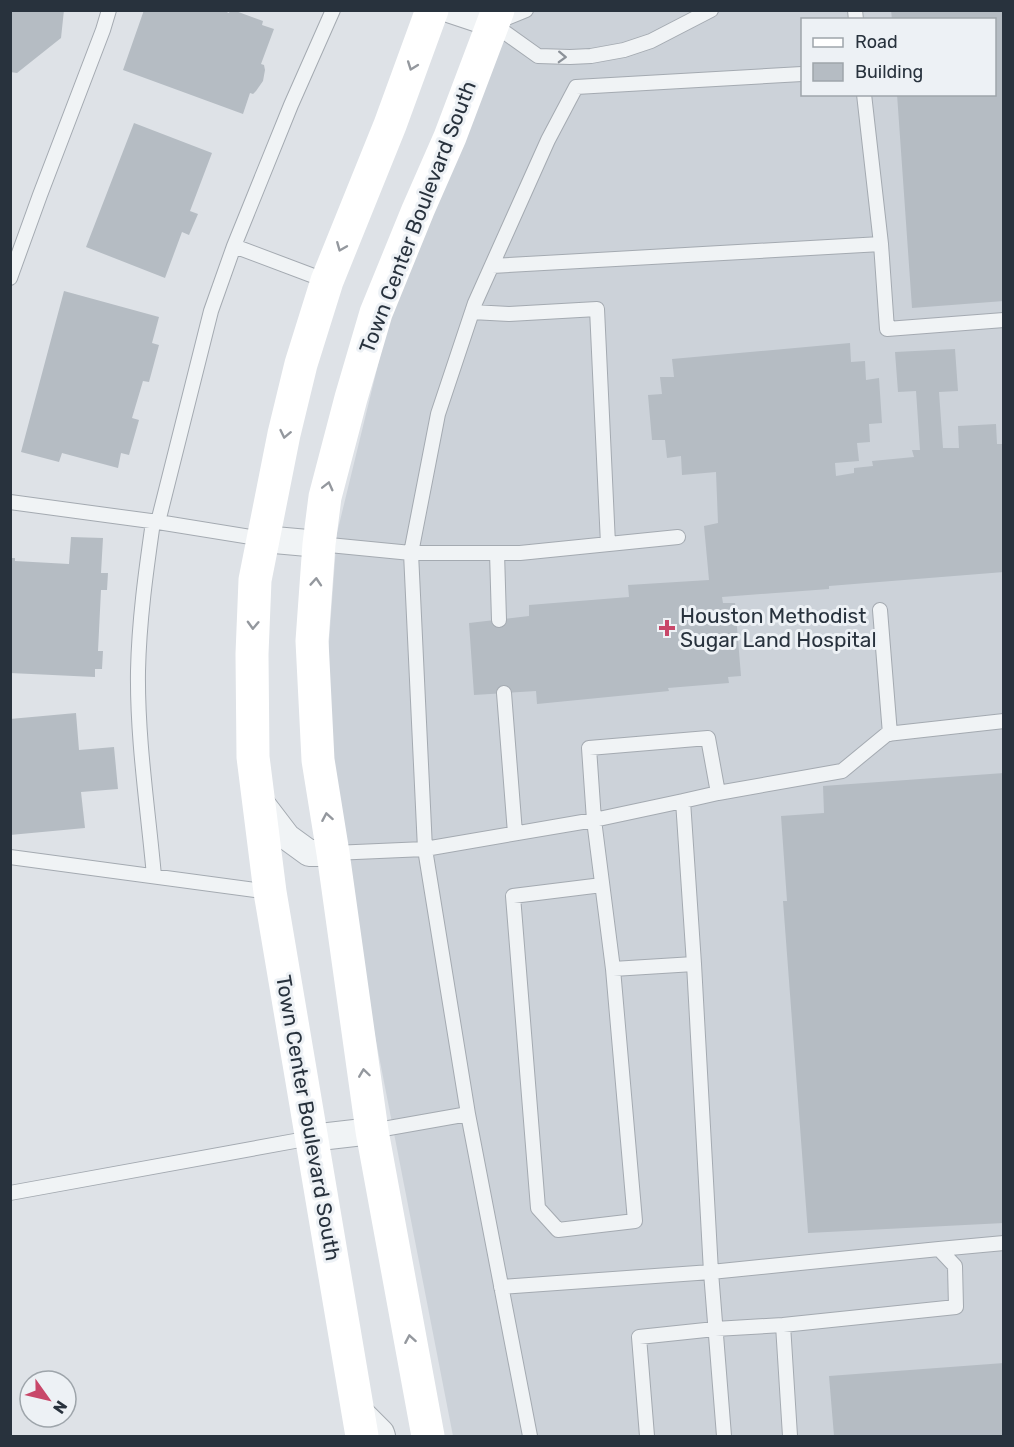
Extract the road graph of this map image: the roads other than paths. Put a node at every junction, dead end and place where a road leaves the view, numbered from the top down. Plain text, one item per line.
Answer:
1 (109, 10) edge
2 (333, 10) edge
3 (432, 10) edge
4 (451, 10) edge
5 (526, 10) edge
6 (711, 10) edge
7 (496, 17) edge
8 (801, 74) edge
9 (864, 96) edge
10 (881, 244) junction
11 (234, 246) junction
12 (492, 266) junction
13 (10, 278) edge
14 (327, 281) junction
15 (472, 312) junction
16 (1004, 320) edge
17 (10, 502) edge
18 (155, 522) junction
19 (678, 537) dead end
20 (263, 539) junction
21 (319, 544) junction
22 (608, 544) junction
23 (411, 553) junction
24 (496, 553) junction
25 (880, 610) dead end
26 (499, 620) dead end
27 (504, 693) dead end
28 (1004, 722) edge
29 (890, 734) junction
30 (718, 793) junction
31 (258, 799) junction
32 (683, 801) junction
33 (594, 820) junction
34 (514, 833) junction
35 (425, 849) junction
36 (333, 853) junction
37 (10, 857) edge
38 (154, 876) junction
39 (602, 885) junction
40 (270, 892) junction
41 (694, 964) junction
42 (613, 969) junction
43 (468, 1114) junction
44 (372, 1131) junction
45 (311, 1138) junction
46 (10, 1193) edge
47 (1004, 1243) edge
48 (939, 1249) junction
49 (711, 1272) junction
50 (501, 1287) junction
51 (783, 1325) junction
52 (715, 1329) junction
53 (360, 1423) edge
54 (382, 1437) edge
55 (428, 1437) edge
56 (530, 1437) edge
57 (647, 1437) edge
58 (724, 1437) edge
59 (790, 1437) edge

1 - 13 lane
2 - 11 lane
3 -> 14 street, Town Center Boulevard South
4 - 7 street
5 - 7 lane
7 -> 6 lane
21 -> 7 street, Town Center Boulevard South
8 - 12 lane
9 - 10 lane
10 - 12 lane
10 - 16 lane
11 - 14 lane
11 - 18 lane
12 - 15 lane
14 -> 20 street, Town Center Boulevard South
15 - 22 lane
15 - 23 lane
17 - 18 lane
18 - 20 lane
18 - 38 lane
19 - 22 lane
20 - 21 street
20 -> 31 street, Town Center Boulevard South
21 - 23 lane
36 -> 21 street, Town Center Boulevard South
22 - 24 lane
23 - 24 lane
23 - 35 lane
24 - 26 lane
25 - 29 lane
27 - 34 lane
28 - 29 lane
29 - 30 lane
30 - 32 lane
30 - 33 lane
31 - 36 street
31 - 40 street, Town Center Boulevard South
32 - 33 lane
32 - 41 lane
33 - 34 lane
33 - 39 lane
34 - 35 lane
35 - 36 lane
35 - 43 lane
44 -> 36 street, Town Center Boulevard South
37 - 38 lane
38 - 40 lane
39 - 42 lane
39 - 42 lane
40 - 45 street, Town Center Boulevard South
41 - 42 lane
41 - 49 lane
43 - 44 lane
43 - 50 lane
44 - 45 street
55 -> 44 street, Town Center Boulevard South
45 - 46 lane
45 - 53 street, Town Center Boulevard South
47 - 48 lane
48 - 49 lane
48 - 51 lane
49 - 50 lane
49 - 52 lane
50 - 56 lane
51 - 52 lane
51 - 59 lane
52 - 57 lane
52 - 58 lane
53 - 54 street

